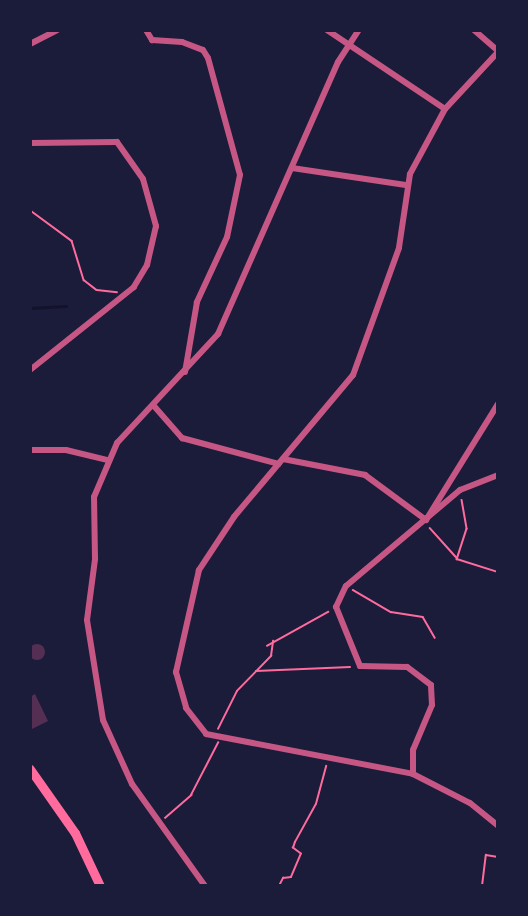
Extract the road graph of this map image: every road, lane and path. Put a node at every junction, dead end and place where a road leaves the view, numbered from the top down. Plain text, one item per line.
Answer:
1 (57, 30) edge
2 (146, 30) edge
3 (327, 30) edge
4 (359, 30) edge
5 (474, 30) edge
6 (30, 44) edge
7 (348, 44) junction
8 (498, 51) edge
9 (445, 109) junction
10 (30, 143) edge
11 (291, 168) junction
12 (406, 185) junction
13 (30, 210) edge
14 (124, 298) junction
15 (30, 370) edge
16 (185, 372) junction
17 (498, 404) edge
18 (154, 406) junction
19 (30, 450) edge
20 (107, 460) junction
21 (281, 462) junction
22 (498, 475) edge
23 (460, 490) junction
24 (426, 520) junction
25 (457, 559) junction
26 (498, 572) edge
27 (346, 586) junction
28 (336, 607) junction
29 (435, 638) dead end
30 (273, 641) junction
31 (267, 646) dead end
32 (360, 666) junction
33 (256, 671) junction
34 (217, 739) junction
35 (327, 759) junction
36 (30, 769) edge
37 (413, 774) junction
38 (158, 824) junction
39 (498, 826) edge
40 (498, 857) edge
41 (100, 886) edge
42 (205, 886) edge
43 (279, 886) edge
44 (482, 886) edge

1 - 6 street
2 - 16 street
3 - 7 street
4 - 7 street
5 - 8 street
7 - 9 street
7 - 11 street
8 - 9 street
9 - 12 street
10 - 14 street
11 - 12 street
11 - 16 street
12 - 21 street
13 - 14 path
14 - 15 street
16 - 18 street
17 - 24 street
18 - 20 street
18 - 21 street
19 - 20 street
20 - 38 street
21 - 24 street
21 - 34 street
22 - 23 street
23 - 24 street
23 - 25 path
24 - 25 path
24 - 27 street
25 - 26 path
27 - 28 street
27 - 29 path
28 - 30 path
28 - 32 street
30 - 31 path
30 - 33 path
32 - 33 path
32 - 37 street
33 - 34 path
34 - 35 street
34 - 38 path
35 - 37 street
35 - 43 path
36 - 41 highway
37 - 39 street
38 - 42 street
40 - 44 path

